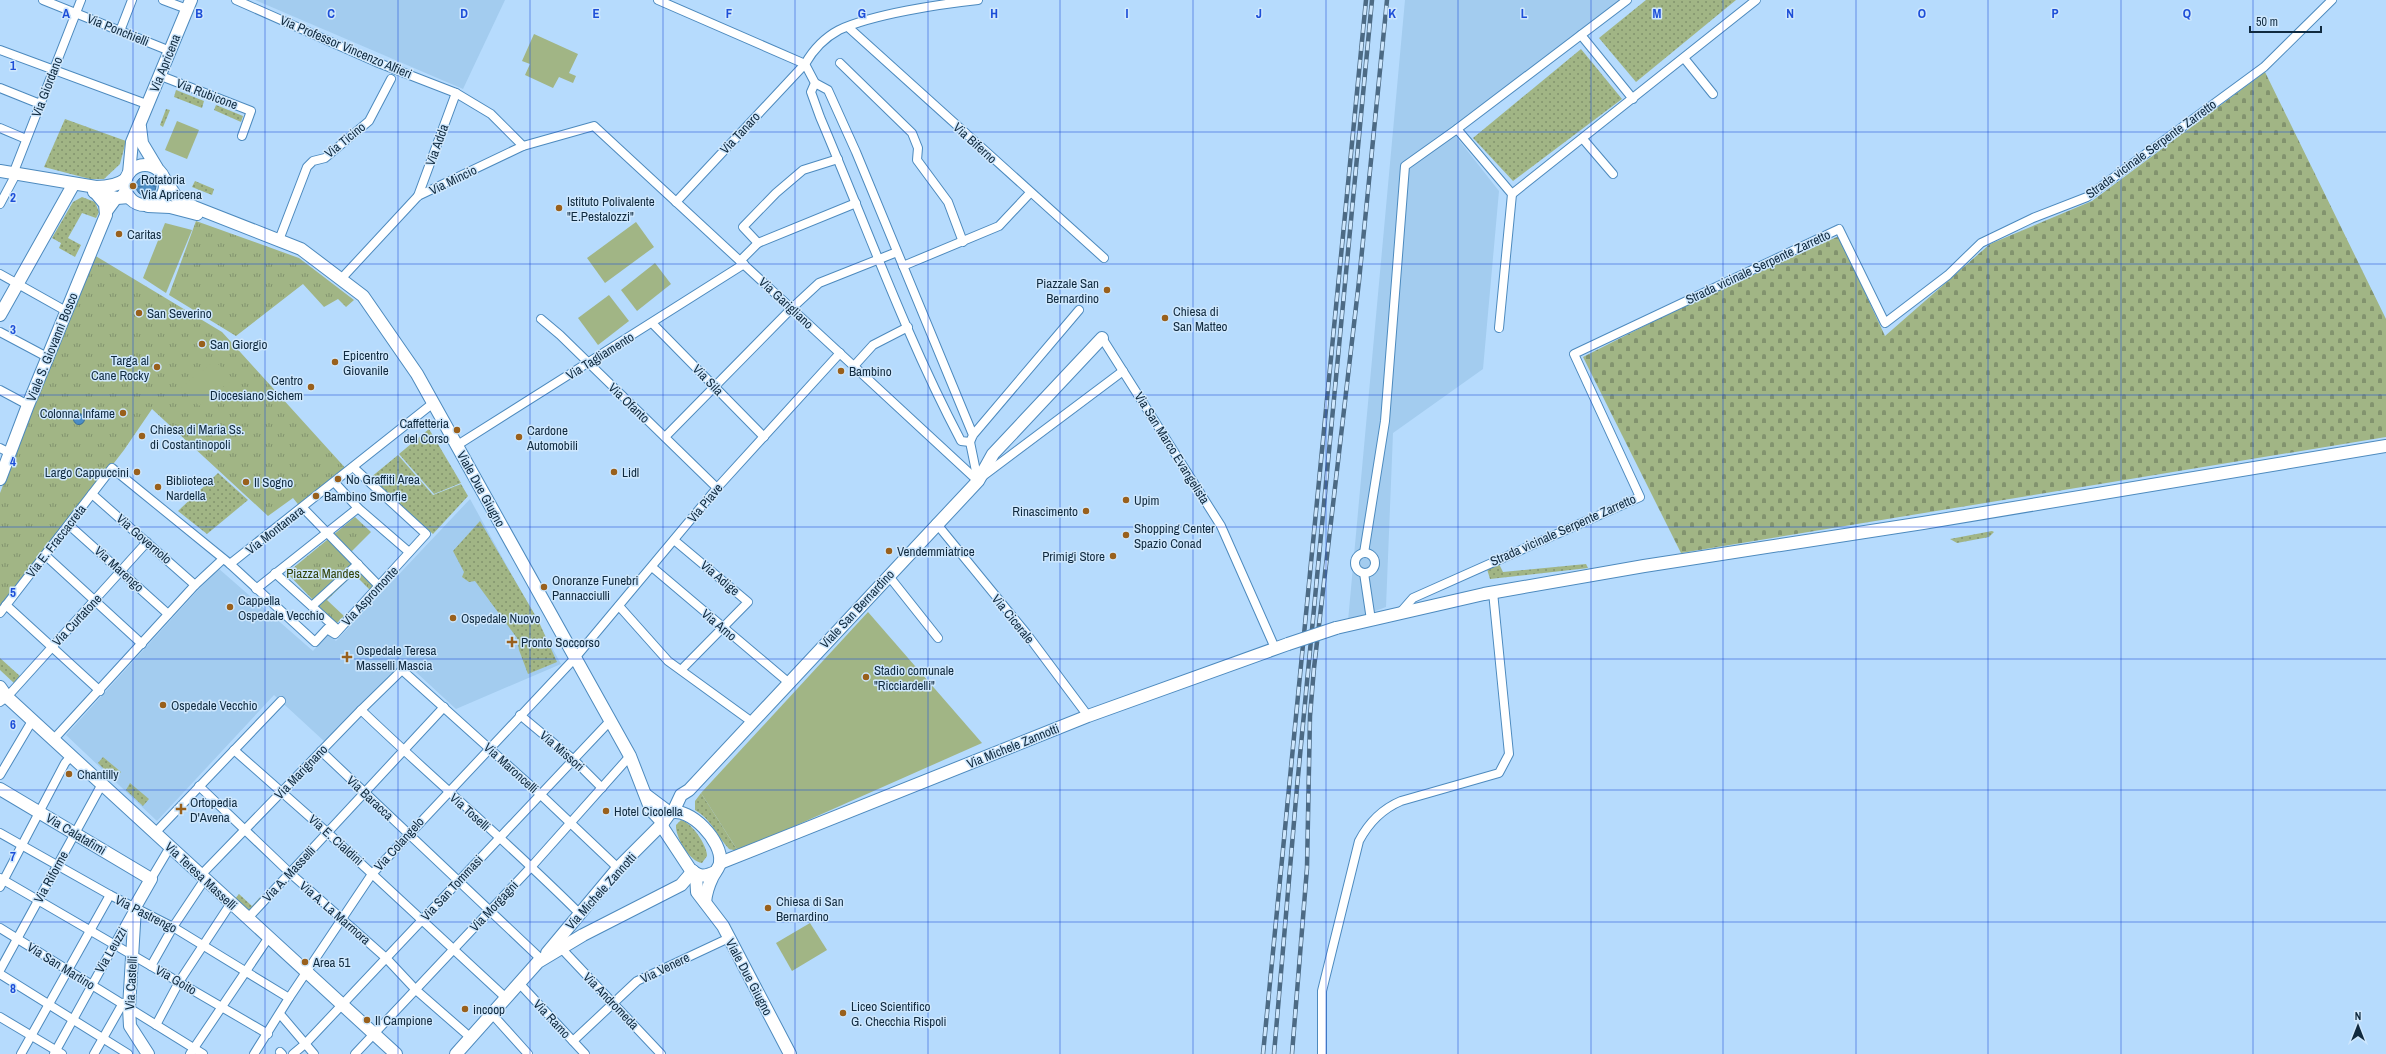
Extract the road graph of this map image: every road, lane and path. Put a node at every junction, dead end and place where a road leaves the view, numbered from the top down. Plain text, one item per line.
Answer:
1 (43, 0) edge
2 (81, 0) edge
3 (132, 0) edge
4 (163, 0) edge
5 (236, 0) edge
6 (658, 0) edge
7 (978, 0) edge
8 (1627, 0) edge
9 (1756, 0) edge
10 (2332, 0) edge
11 (189, 4) edge
12 (76, 13) junction
13 (848, 27) junction
14 (120, 30) junction
15 (1581, 35) junction
16 (0, 50) edge
17 (170, 51) junction
18 (1684, 58) junction
19 (840, 62) dead end
20 (804, 64) junction
21 (54, 70) junction
22 (161, 76) junction
23 (391, 79) dead end
24 (815, 83) junction
25 (0, 88) edge
26 (456, 93) junction
27 (1714, 94) dead end
28 (1633, 99) junction
29 (40, 104) junction
30 (149, 105) junction
31 (594, 126) joint
32 (140, 127) junction
33 (0, 128) edge
34 (1457, 129) junction
35 (242, 136) dead end
36 (26, 139) junction
37 (1583, 139) junction
38 (523, 146) junction
39 (838, 159) junction
40 (0, 171) edge
41 (160, 173) junction
42 (14, 174) junction
43 (1613, 174) dead end
44 (50, 180) junction
45 (72, 187) junction
46 (125, 187) junction
47 (95, 192) junction
48 (1030, 193) junction
49 (1512, 194) junction
50 (418, 196) junction
51 (676, 202) junction
52 (856, 203) junction
53 (0, 204) edge
54 (147, 206) junction
55 (106, 215) junction
56 (229, 220) junction
57 (278, 240) junction
58 (963, 242) junction
59 (758, 243) junction
60 (897, 252) junction
61 (1104, 258) dead end
62 (880, 259) junction
63 (742, 262) junction
64 (903, 266) junction
65 (0, 274) edge
66 (341, 279) junction
67 (18, 284) junction
68 (793, 307) junction
69 (1079, 310) dead end
70 (66, 311) junction
71 (0, 315) edge
72 (541, 319) dead end
73 (652, 323) junction
74 (908, 327) junction
75 (1499, 328) dead end
76 (0, 332) edge
77 (1102, 338) joint
78 (840, 353) junction
79 (47, 357) junction
80 (588, 364) junction
81 (854, 366) junction
82 (1123, 371) junction
83 (714, 387) junction
84 (0, 390) edge
85 (432, 404) junction
86 (28, 405) junction
87 (665, 437) junction
88 (764, 437) junction
89 (971, 438) junction
90 (456, 446) junction
91 (2386, 446) edge
92 (5, 451) edge
93 (112, 468) joint
94 (354, 468) junction
95 (0, 479) edge
96 (978, 481) junction
97 (335, 483) junction
98 (717, 488) junction
99 (92, 494) junction
100 (304, 508) junction
101 (358, 508) junction
102 (936, 523) junction
103 (69, 525) junction
104 (326, 533) junction
105 (674, 540) junction
106 (147, 542) junction
107 (409, 552) junction
108 (1364, 553) junction
109 (45, 555) junction
110 (227, 562) junction
111 (358, 564) junction
112 (652, 567) junction
113 (122, 571) junction
114 (275, 573) junction
115 (1364, 573) junction
116 (888, 575) junction
117 (195, 585) junction
118 (379, 586) junction
119 (256, 589) junction
120 (1493, 592) junction
121 (95, 601) junction
122 (6, 605) junction
123 (312, 606) junction
124 (619, 606) junction
125 (0, 613) edge
126 (168, 614) junction
127 (1399, 614) junction
128 (1371, 620) junction
129 (722, 628) junction
130 (338, 630) junction
131 (938, 638) dead end
132 (142, 644) junction
133 (51, 648) junction
134 (1275, 648) junction
135 (575, 658) junction
136 (402, 670) joint
137 (681, 670) junction
138 (788, 682) junction
139 (100, 691) junction
140 (2, 695) edge
141 (281, 701) dead end
142 (444, 707) junction
143 (361, 710) junction
144 (520, 715) junction
145 (1088, 716) junction
146 (32, 721) junction
147 (610, 721) junction
148 (752, 722) junction
149 (53, 740) junction
150 (489, 748) junction
151 (234, 750) junction
152 (403, 750) junction
153 (321, 752) junction
154 (71, 756) junction
155 (630, 756) junction
156 (574, 760) junction
157 (0, 775) edge
158 (102, 784) junction
159 (200, 786) junction
160 (602, 788) junction
161 (0, 789) edge
162 (689, 790) junction
163 (448, 791) junction
164 (282, 792) junction
165 (365, 793) junction
166 (542, 795) junction
167 (646, 795) junction
168 (672, 812) junction
169 (40, 813) junction
170 (686, 814) junction
171 (571, 823) junction
172 (663, 824) junction
173 (246, 829) junction
174 (0, 833) edge
175 (155, 833) junction
176 (328, 833) junction
177 (75, 834) junction
178 (408, 834) junction
179 (499, 838) junction
180 (22, 846) junction
181 (717, 846) junction
182 (170, 847) junction
183 (741, 854) junction
184 (56, 865) junction
185 (532, 866) junction
186 (718, 867) junction
187 (618, 868) junction
188 (290, 873) junction
189 (694, 873) junction
190 (372, 874) junction
191 (203, 877) junction
192 (151, 879) junction
193 (458, 881) junction
194 (1, 882) edge
195 (110, 895) junction
196 (38, 900) junction
197 (705, 902) junction
198 (231, 903) junction
199 (135, 907) junction
200 (490, 910) junction
201 (579, 913) junction
202 (248, 918) junction
203 (342, 919) junction
204 (422, 920) junction
205 (173, 927) junction
206 (0, 928) edge
207 (90, 931) junction
208 (269, 937) junction
209 (729, 938) junction
210 (18, 939) junction
211 (114, 945) junction
212 (202, 945) junction
213 (561, 948) junction
214 (453, 950) junction
215 (133, 956) junction
216 (386, 958) junction
217 (542, 960) junction
218 (151, 966) junction
219 (0, 970) edge
220 (68, 970) junction
221 (245, 970) junction
222 (307, 972) junction
223 (0, 974) edge
224 (179, 982) junction
225 (519, 983) junction
226 (91, 985) junction
227 (416, 990) junction
228 (289, 998) junction
229 (506, 998) junction
230 (613, 1003) junction
231 (342, 1004) junction
232 (50, 1005) junction
233 (126, 1006) junction
234 (222, 1007) junction
235 (280, 1014) junction
236 (492, 1014) junction
237 (0, 1017) edge
238 (72, 1019) junction
239 (156, 1025) junction
240 (268, 1034) junction
241 (375, 1034) junction
242 (32, 1036) junction
243 (102, 1038) junction
244 (471, 1038) junction
245 (573, 1041) junction
246 (305, 1044) junction
247 (192, 1051) edge
248 (57, 1053) edge
249 (21, 1054) edge
250 (94, 1054) edge
251 (128, 1054) edge
252 (148, 1054) edge
253 (203, 1054) edge
254 (254, 1054) edge
255 (293, 1054) edge
256 (314, 1054) edge
257 (355, 1054) edge
258 (396, 1054) edge
259 (456, 1054) edge
260 (528, 1054) edge
261 (585, 1054) edge
262 (661, 1054) edge
263 (790, 1054) edge
264 (1322, 1054) edge

1 - 12 street, Via Ponchielli
2 - 12 street, Via Giordano
3 - 14 street
4 - 11 street
5 - 26 street, Via Professor Vincenzo Alfieri
6 - 20 street
7 - 13 street, Via Tanaro
8 - 15 street
9 - 18 street
10 - 127 street, Strada vicinale Serpente Zarretto
11 - 17 main road, Via Apricena
12 - 14 street, Via Ponchielli
12 - 21 street, Via Giordano
13 - 20 street, Via Tanaro
13 - 48 street, Via Biferno
14 - 17 street, Via Ponchielli
15 - 28 street
15 - 34 street
16 - 21 street
17 - 22 main road, Via Apricena
18 - 27 street
18 - 28 street
19 - 58 street
20 - 24 street
20 - 51 street, Via Tanaro
21 - 29 street, Via Giordano
21 - 30 street
22 - 30 main road, Via Apricena
22 - 35 street, Via Rubicone
23 - 57 street, Via Ticino
24 - 39 street
24 - 60 street
25 - 29 street
26 - 38 street, Via Professor Vincenzo Alfieri
26 - 50 street, Via Adda
28 - 37 street
29 - 36 street, Via Giordano
30 - 32 main road, Via Apricena
31 - 38 street, Via Mincio
31 - 51 street, Via Garigliano
32 - 41 main road
32 - 46 main road, Via Apricena
33 - 36 street
34 - 49 street
34 - 108 street
36 - 42 street, Via Giordano
37 - 43 street
37 - 49 street
38 - 50 street, Via Mincio
39 - 52 street
39 - 59 street
40 - 42 main road, Viale Due Giugno
41 - 46 main road, Viale Due Giugno
41 - 54 main road
41 - 56 main road, Viale Due Giugno
42 - 44 main road, Viale Due Giugno
42 - 53 street, Via Giordano
44 - 45 main road, Viale Due Giugno
44 - 46 main road, Viale Due Giugno
45 - 47 main road, Viale Due Giugno
45 - 67 main road
46 - 47 main road, Viale Due Giugno
46 - 54 main road, Viale Due Giugno
46 - 55 street, Viale S. Giovanni Bosco
47 - 55 main road
48 - 58 street
48 - 61 street, Via Biferno
49 - 75 street
50 - 66 street, Via Mincio
51 - 63 street, Via Garigliano
52 - 59 street
52 - 62 street
54 - 56 main road, Viale Due Giugno
55 - 70 main road, Viale S. Giovanni Bosco
56 - 57 main road, Viale Due Giugno
57 - 66 main road, Viale Due Giugno
58 - 64 street
59 - 63 street, Via Tagliamento
60 - 62 street
60 - 64 street
62 - 68 street
62 - 74 street
63 - 68 street, Via Garigliano
63 - 73 street, Via Tagliamento
64 - 89 street
65 - 67 street
66 - 85 main road, Viale Due Giugno
67 - 70 street
67 - 71 main road
68 - 78 street, Via Garigliano
68 - 83 street
69 - 89 street
70 - 79 main road, Viale S. Giovanni Bosco
72 - 80 street, Via Ofanto
73 - 80 street, Via Tagliamento
73 - 83 street, Via Sila
74 - 81 street
74 - 89 street
76 - 79 street
77 - 82 street, Via San Marco Evangelista
77 - 96 main road, Viale San Bernardino
78 - 81 street, Via Garigliano
78 - 88 street, Via Piave
79 - 86 main road, Viale S. Giovanni Bosco
80 - 87 street, Via Ofanto
80 - 90 street, Via Tagliamento
81 - 96 street, Via Garigliano
82 - 96 street
82 - 134 street, Via San Marco Evangelista
83 - 87 street
83 - 88 street, Via Sila
84 - 86 street
85 - 90 main road, Viale Due Giugno
85 - 94 street, Via Montanara
86 - 92 main road, Viale S. Giovanni Bosco
87 - 98 street, Via Ofanto
88 - 98 street, Via Piave
89 - 96 street
90 - 135 main road, Viale Due Giugno
91 - 120 main road, Via Michele Zannotti
92 - 95 main road, Viale S. Giovanni Bosco
93 - 99 street, Via E. Fraccacreta
93 - 110 street, Via Aspromonte
94 - 97 street, Via Montanara
94 - 107 street, Via Aspromonte
96 - 102 main road, Viale San Bernardino
97 - 100 street, Via Montanara
97 - 101 street
98 - 105 street, Via Piave
99 - 103 street, Via E. Fraccacreta
99 - 106 street, Via Governolo
100 - 104 street
100 - 110 street, Via Montanara
101 - 104 street
101 - 107 street
102 - 116 main road, Viale San Bernardino
102 - 145 street, Via Cicerale
103 - 109 street, Via E. Fraccacreta
103 - 113 street, Via Marengo
104 - 111 street
104 - 114 street
105 - 112 street, Via Piave
105 - 129 street, Via Adige
106 - 113 street, Via Curtatone
106 - 117 street, Via Governolo
107 - 118 street, Via Aspromonte
108 - 115 street
108 - 115 street
109 - 121 street
109 - 122 street, Via E. Fraccacreta
110 - 117 street, Via Montanara
110 - 119 street, Via Aspromonte
111 - 118 street
111 - 123 street
112 - 124 street, Via Piave
112 - 129 street, Via Arno
113 - 121 street, Via Curtatone
113 - 126 street, Via Marengo
114 - 119 street
114 - 123 street
115 - 128 street
116 - 131 street
116 - 138 main road, Viale San Bernardino
117 - 126 street, Via Montanara
118 - 130 street, Via Aspromonte
119 - 130 street, Via Aspromonte
120 - 127 main road, Via Michele Zannotti
120 - 264 street
121 - 132 street
121 - 133 street, Via Curtatone
122 - 125 street, Via E. Fraccacreta
122 - 133 street
123 - 130 street
124 - 135 street, Via Piave
124 - 137 street
126 - 132 street, Via Montanara
127 - 128 main road, Via Michele Zannotti
128 - 134 main road, Via Michele Zannotti, bridge
129 - 137 street, Via Adige
129 - 138 street, Via Arno
132 - 139 street, Via Montanara
133 - 139 street
133 - 140 street, Via Curtatone
134 - 145 main road, Via Michele Zannotti
135 - 144 street, Via Colangelo
135 - 147 main road, Viale Due Giugno
136 - 142 street, Via Maroncelli
136 - 143 street, Via Marignano
137 - 148 street
138 - 148 main road, Viale San Bernardino
139 - 149 street, Via Montanara
140 - 146 main road, Via Teresa Masselli
141 - 151 street
142 - 150 street, Via Maroncelli
142 - 152 street, Via A. Masselli
143 - 152 street, Via Toselli
143 - 153 street, Via Marignano
144 - 150 street, Via Colangelo
144 - 156 street, Via Missori
145 - 183 main road, Via Michele Zannotti
146 - 149 main road, Via Teresa Masselli
146 - 157 street
147 - 155 main road, Viale Due Giugno
147 - 156 street, Via San Tommasi
148 - 162 main road, Viale San Bernardino
149 - 154 main road, Via Teresa Masselli
150 - 163 street, Via Colangelo
150 - 166 street, Via Maroncelli
151 - 159 street
151 - 164 street, Via E. Cialdini
152 - 163 street, Via Toselli
152 - 165 street, Via A. Masselli
153 - 164 street, Via Marignano
153 - 165 street, Via Baracca
154 - 158 main road, Via Teresa Masselli
154 - 169 street
155 - 160 street, Via Morgagni
155 - 167 main road, Viale Due Giugno
156 - 160 street, Via Missori
156 - 166 street, Via San Tommasi
158 - 175 main road, Via Teresa Masselli
158 - 177 street, Via Riforme
159 - 173 street, Via A. La Marmora
159 - 175 street
160 - 171 street, Via Morgagni
161 - 169 main road, Via Calatafimi
162 - 168 main road, Viale San Bernardino
162 - 170 main road
163 - 178 street, Via Colangelo
163 - 179 street, Via Toselli
164 - 173 street, Via Marignano
164 - 176 street, Via E. Cialdini
165 - 176 street, Via A. Masselli
165 - 178 street, Via Baracca
166 - 171 street, Via Maroncelli
166 - 179 street, Via San Tommasi
167 - 168 main road
167 - 172 main road, Viale Due Giugno
168 - 170 main road
168 - 172 main road, Via Michele Zannotti
169 - 177 main road, Via Calatafimi
169 - 180 street
170 - 181 main road
171 - 185 street, Via Morgagni
171 - 187 street, Via Maroncelli
172 - 187 main road, Via Michele Zannotti
172 - 189 main road, Viale Due Giugno
173 - 188 street, Via A. La Marmora
173 - 191 street, Via Marignano
174 - 180 street, Via Pastrengo
175 - 182 main road, Via Teresa Masselli
176 - 188 street, Via A. Masselli
176 - 190 street, Via E. Cialdini
177 - 184 street, Via Riforme
177 - 192 main road, Via Calatafimi
178 - 190 street, Via Colangelo
178 - 193 street, Via Baracca
179 - 185 street, Via Toselli
179 - 193 street, Via San Tommasi
180 - 184 street, Via Pastrengo
180 - 194 street
181 - 183 main road
181 - 186 main road
182 - 191 main road, Via Teresa Masselli
182 - 192 street, Via Leuzzi
183 - 186 main road, Via Michele Zannotti
184 - 195 street, Via Pastrengo
184 - 196 street, Via Riforme
185 - 200 street, Via Morgagni
185 - 201 street, Via Toselli
186 - 189 main road, Via Michele Zannotti
186 - 197 main road
187 - 201 main road, Via Michele Zannotti
188 - 202 street, Via A. Masselli
188 - 203 street, Via A. La Marmora
189 - 197 main road, Viale Due Giugno
189 - 213 main road, Via Michele Zannotti
190 - 203 street, Via Colangelo
190 - 204 street, Via E. Cialdini
191 - 198 main road, Via Teresa Masselli
191 - 205 street, Via Marignano
192 - 199 main road, Via Leuzzi
193 - 200 street, Via Baracca
193 - 204 street, Via San Tommasi
194 - 196 street, Via Goito
195 - 199 street, Via Pastrengo
195 - 207 street
196 - 207 street, Via Goito
196 - 210 street, Via Riforme
197 - 209 main road, Viale Due Giugno
198 - 202 main road, Via Teresa Masselli
198 - 212 street
199 - 205 street, Via Pastrengo
199 - 211 street, Via Leuzzi
199 - 215 main road, Via Castelli
200 - 214 street, Via Morgagni
200 - 217 street, Via Baracca
201 - 217 main road, Via Michele Zannotti
202 - 208 main road, Via Teresa Masselli
203 - 216 street, Via A. La Marmora
203 - 222 street, Via Colangelo
204 - 214 street, Via E. Cialdini
204 - 216 street, Via San Tommasi
205 - 212 street, Via Pastrengo
205 - 218 street, Via Marignano
206 - 210 street, Via San Martino
207 - 211 street, Via Goito
207 - 220 street
208 - 221 street
208 - 222 main road, Via Teresa Masselli
209 - 230 street, Via Venere
209 - 263 main road, Viale Due Giugno
210 - 219 street, Via Riforme
210 - 220 street, Via San Martino
211 - 215 street, Via Goito
211 - 226 street, Via Leuzzi
212 - 221 street, Via Pastrengo
212 - 224 street
213 - 217 main road, Via Michele Zannotti
213 - 230 street, Via Andromeda
214 - 227 street, Via Morgagni
214 - 229 street, Via E. Cialdini
215 - 218 street, Via Goito
215 - 233 main road, Via Castelli
216 - 227 street, Via A. La Marmora
216 - 231 street, Via San Tommasi
217 - 225 main road, Via Michele Zannotti
218 - 224 street, Via Goito
220 - 226 street, Via San Martino
220 - 232 street
221 - 228 street, Via Pastrengo
221 - 234 street
222 - 228 street, Via Colangelo
222 - 231 main road, Via Teresa Masselli
223 - 232 street
224 - 234 street, Via Goito
224 - 239 street
225 - 229 main road, Via Michele Zannotti
225 - 245 street, Via Ramo
226 - 233 street, Via San Martino
226 - 238 street, Via Leuzzi
227 - 241 street, Via Morgagni
227 - 244 street, Via A. La Marmora
228 - 235 street, Via Colangelo
229 - 236 main road, Via Michele Zannotti
230 - 245 street, Via Venere
230 - 262 street, Via Andromeda
231 - 241 main road, Via Teresa Masselli
231 - 246 street, Via San Tommasi
232 - 238 street
232 - 242 street
233 - 239 street, Via San Martino
233 - 243 street
233 - 252 main road, Via Castelli
234 - 240 street, Via Goito
234 - 247 street
235 - 240 street, Via Colangelo
235 - 246 street
236 - 244 main road, Via Michele Zannotti
236 - 260 street
237 - 242 street
238 - 243 street
238 - 248 street, Via Leuzzi
239 - 247 street, Via San Martino
240 - 254 street, Via Colangelo
241 - 257 street, Via Morgagni
241 - 258 main road, Via Teresa Masselli
242 - 248 street
242 - 249 street
243 - 250 street
243 - 251 street
244 - 259 main road, Via Michele Zannotti
245 - 261 street, Via Ramo
246 - 255 street, Via San Tommasi
246 - 256 street
247 - 253 street, Via San Martino

